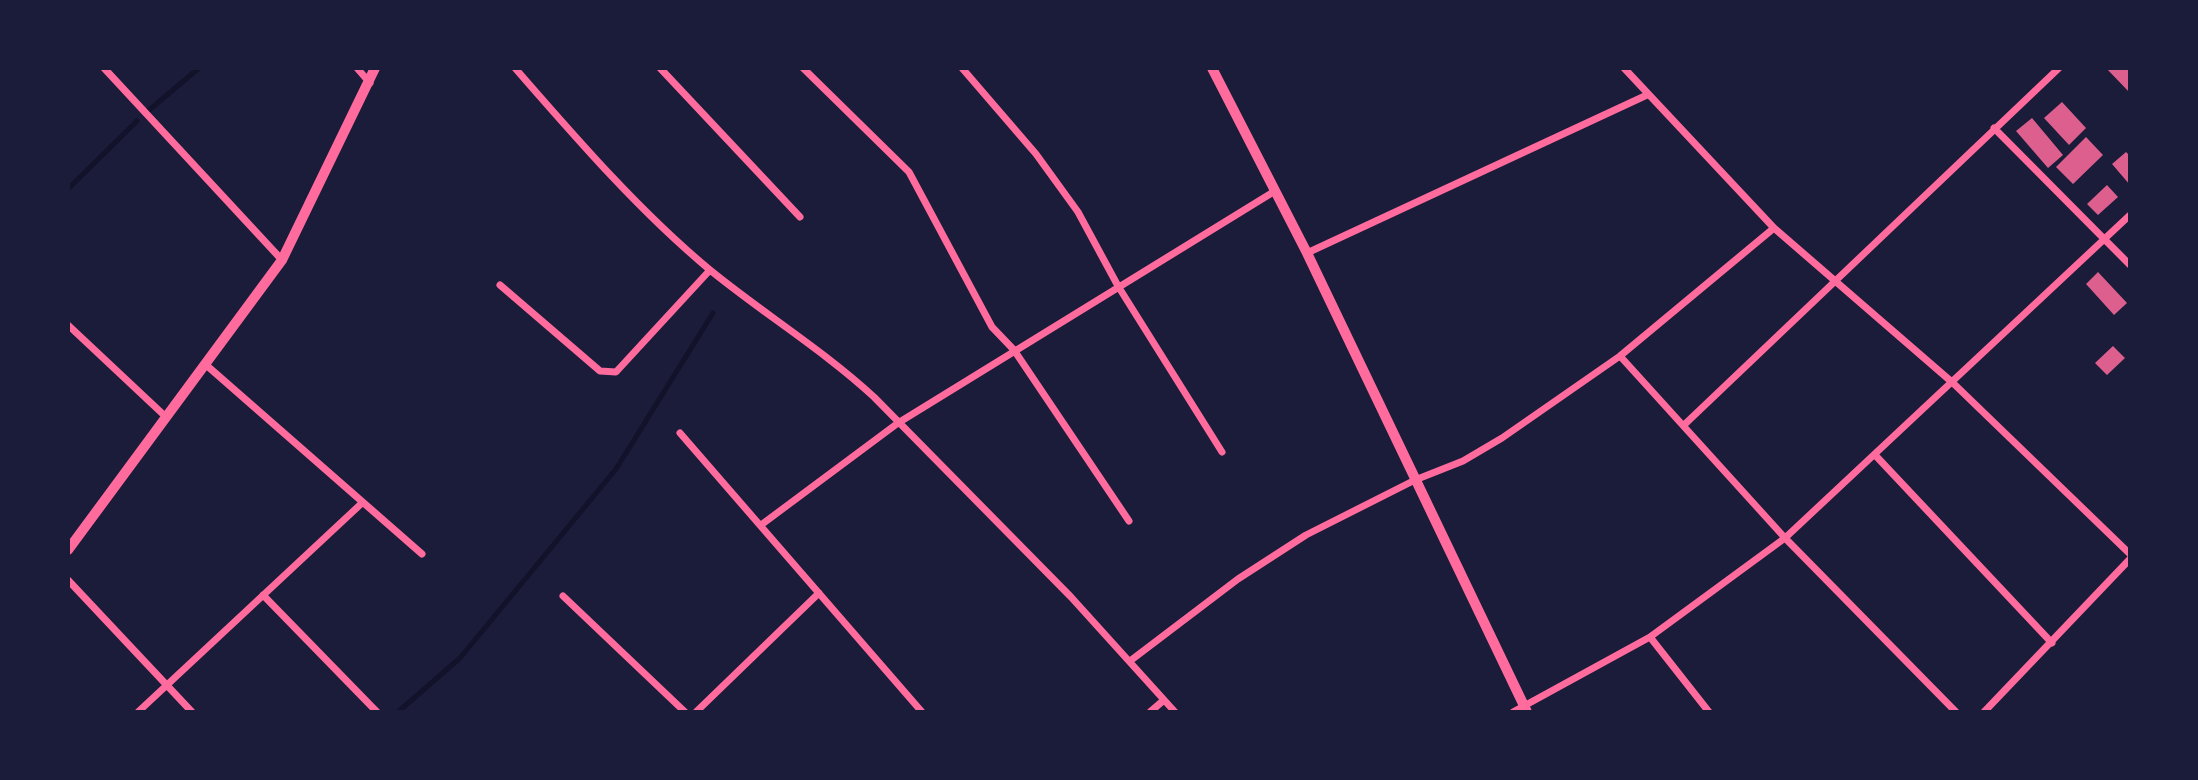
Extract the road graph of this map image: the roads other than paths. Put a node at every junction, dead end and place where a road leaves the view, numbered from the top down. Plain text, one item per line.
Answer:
1 (104, 68) edge
2 (357, 68) edge
3 (375, 68) edge
4 (515, 68) edge
5 (660, 68) edge
6 (803, 68) edge
7 (962, 68) edge
8 (1212, 68) edge
9 (1624, 68) edge
10 (2059, 68) edge
11 (370, 84) junction
12 (1647, 95) junction
13 (1994, 128) junction
14 (1275, 191) junction
15 (2130, 215) edge
16 (800, 217) dead end
17 (1774, 228) junction
18 (2105, 238) junction
19 (1307, 253) junction
20 (282, 260) junction
21 (2130, 265) edge
22 (710, 270) junction
23 (1837, 281) junction
24 (500, 285) dead end
25 (1118, 286) junction
26 (68, 324) edge
27 (1014, 350) junction
28 (1620, 356) junction
29 (205, 364) junction
30 (1953, 383) junction
31 (166, 417) junction
32 (898, 423) junction
33 (1684, 425) junction
34 (680, 433) dead end
35 (1222, 452) dead end
36 (1876, 456) junction
37 (1415, 480) junction
38 (362, 503) junction
39 (1129, 521) dead end
40 (761, 525) junction
41 (1785, 538) junction
42 (68, 550) edge
43 (422, 554) dead end
44 (2130, 556) edge
45 (68, 580) edge
46 (818, 593) junction
47 (263, 595) junction
48 (563, 596) dead end
49 (1650, 636) junction
50 (2052, 643) junction
51 (1130, 661) junction
52 (167, 685) junction
53 (1164, 700) junction
54 (1526, 709) edge
55 (138, 712) edge
56 (192, 712) edge
57 (377, 712) edge
58 (685, 712) edge
59 (696, 712) edge
60 (922, 712) edge
61 (1150, 712) edge
62 (1175, 712) edge
63 (1513, 712) edge
64 (1709, 712) edge
65 (1956, 712) edge
66 (1984, 712) edge

1 - 20 street
2 - 11 street
3 - 11 street
4 - 22 street
5 - 16 street
6 - 27 street
7 - 25 street
8 - 14 main road
9 - 12 street
10 - 13 street
11 - 20 street
12 - 17 street
12 - 19 street
13 - 18 street
13 - 23 street
14 - 19 main road
14 - 25 street
15 - 18 street
17 - 23 street
17 - 28 street
18 - 21 street
18 - 30 street
19 - 37 main road
20 - 29 street
22 - 24 street
22 - 32 street
23 - 30 street
23 - 33 street
25 - 27 street
25 - 35 street
26 - 31 street
27 - 32 street
27 - 39 street
28 - 33 street
28 - 37 street
29 - 31 street
29 - 38 street
30 - 36 street
30 - 44 street
31 - 42 street
32 - 40 street
32 - 51 street
33 - 41 street
34 - 40 street
36 - 41 street
36 - 50 street
37 - 51 street
37 - 54 main road
38 - 43 street
38 - 47 street
40 - 46 street
41 - 49 street
41 - 65 street
44 - 50 street
45 - 52 street
46 - 59 street
46 - 60 street
47 - 52 street
47 - 57 street
48 - 58 street
49 - 54 street
49 - 64 street
50 - 66 street
51 - 53 street
52 - 55 street
52 - 56 street
53 - 61 street
53 - 62 street
54 - 63 street

